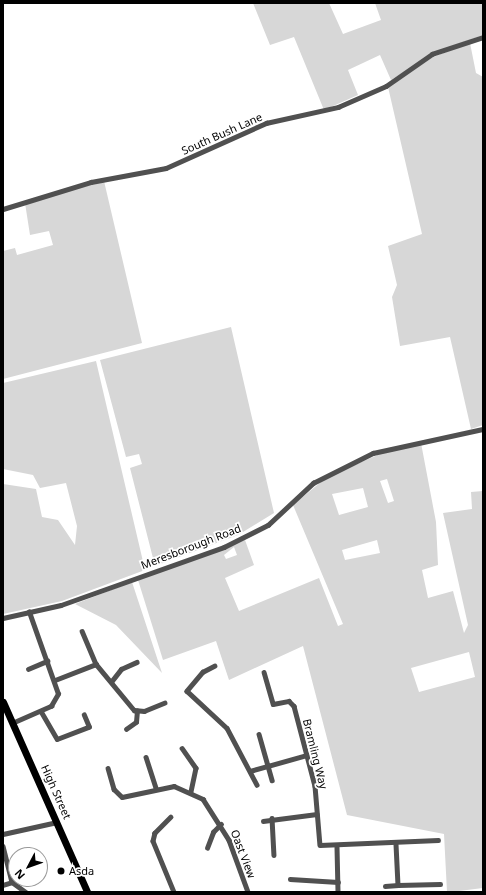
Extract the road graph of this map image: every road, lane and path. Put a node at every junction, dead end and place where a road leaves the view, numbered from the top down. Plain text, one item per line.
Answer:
1 (483, 36) edge
2 (3, 209) edge
3 (483, 430) edge
4 (29, 612) junction
5 (3, 618) edge
6 (82, 631) dead end
7 (47, 661) junction
8 (137, 662) dead end
9 (96, 664) junction
10 (215, 666) dead end
11 (28, 669) dead end
12 (264, 672) dead end
13 (55, 680) junction
14 (111, 682) junction
15 (3, 702) edge
16 (164, 703) dead end
17 (41, 711) junction
18 (136, 711) junction
19 (84, 714) dead end
20 (12, 723) junction
21 (126, 729) dead end
22 (259, 734) dead end
23 (182, 748) dead end
24 (307, 755) junction
25 (146, 757) dead end
26 (268, 766) junction
27 (108, 768) dead end
28 (250, 771) junction
29 (272, 780) dead end
30 (257, 785) dead end
31 (156, 788) junction
32 (191, 791) junction
33 (317, 814) junction
34 (171, 817) dead end
35 (272, 818) junction
36 (263, 821) dead end
37 (57, 822) junction
38 (221, 824) junction
39 (3, 834) edge
40 (438, 840) dead end
41 (396, 844) junction
42 (3, 846) edge
43 (337, 847) junction
44 (207, 848) dead end
45 (274, 855) dead end
46 (8, 866) edge
47 (290, 879) dead end
48 (338, 882) junction
49 (440, 884) dead end
50 (398, 885) junction
51 (385, 886) dead end
52 (87, 892) edge
53 (174, 892) edge
54 (248, 892) edge
55 (338, 892) edge

1 - 2 street, South Bush Lane
3 - 4 street, Meresborough Road
4 - 5 street, Meresborough Road
4 - 7 street
6 - 9 street
7 - 11 street
7 - 13 street
8 - 14 street
9 - 13 street
9 - 14 street
10 - 28 street
12 - 24 street, Bramling Way
13 - 17 street
14 - 18 street
15 - 20 main road, High Street
16 - 18 street
17 - 19 street
17 - 20 street
18 - 21 street
20 - 37 main road, High Street
22 - 26 street
23 - 32 street
24 - 26 street
24 - 33 street, Bramling Way
25 - 31 street
26 - 28 street
26 - 29 street
27 - 31 street, Oast View
28 - 30 street
31 - 32 street, Oast View
32 - 38 street, Oast View
33 - 35 street
33 - 43 street, Bramling Way
34 - 53 street
35 - 36 street
35 - 45 street
37 - 39 street
37 - 52 main road, High Street
38 - 44 street, Oast View
38 - 54 street, Oast View
40 - 41 street, Bramling Way
41 - 43 street, Bramling Way
41 - 50 street
42 - 46 street
43 - 48 street
47 - 48 street
48 - 55 street
49 - 50 street
50 - 51 street

